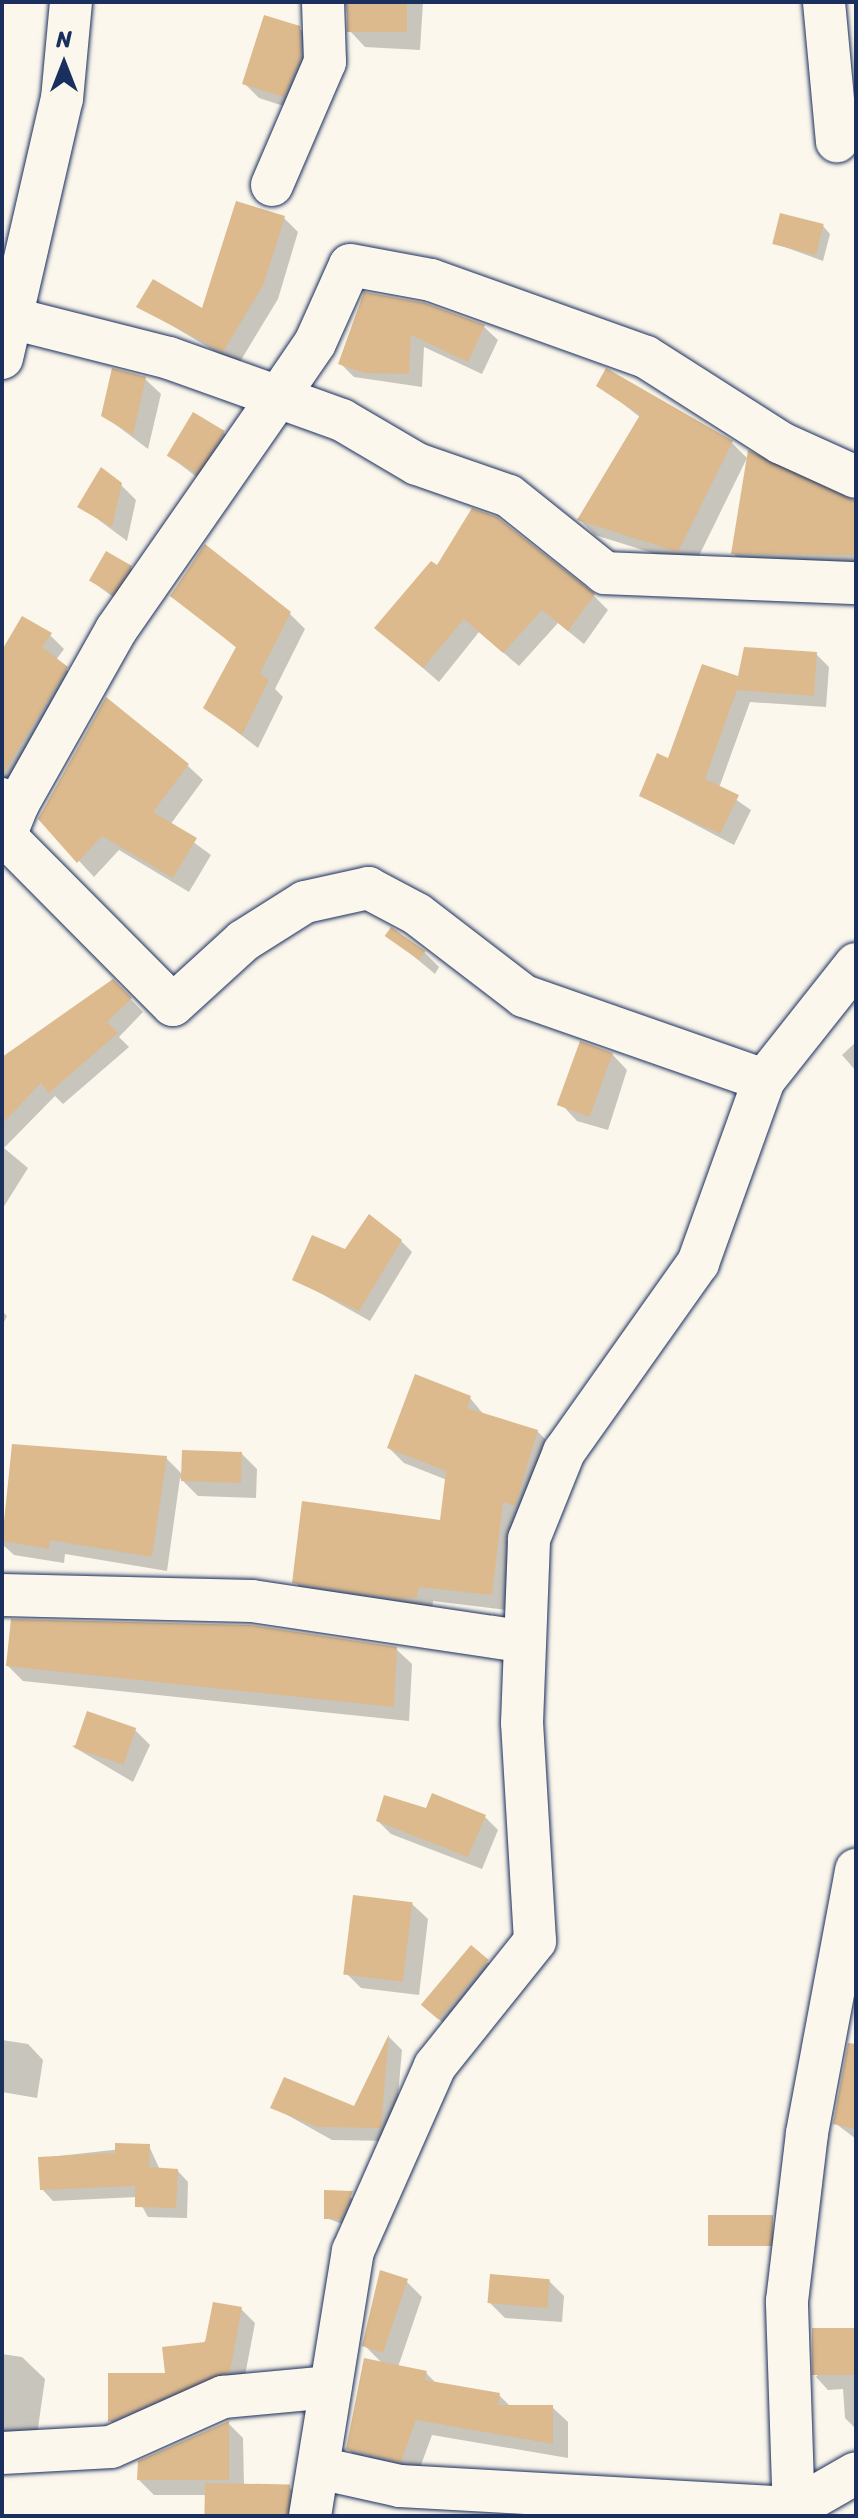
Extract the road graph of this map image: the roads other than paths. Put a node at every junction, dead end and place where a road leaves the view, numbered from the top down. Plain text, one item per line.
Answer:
1 (71, 2) edge
2 (323, 2) edge
3 (824, 2) edge
4 (837, 141) dead end
5 (272, 185) dead end
6 (15, 319) junction
7 (2, 358) edge
8 (278, 397) junction
9 (856, 477) edge
10 (856, 583) edge
11 (10, 802) edge
12 (856, 964) edge
13 (764, 1080) junction
14 (2, 1595) edge
15 (525, 1642) junction
16 (856, 1870) edge
17 (331, 2387) junction
18 (2, 2453) edge
19 (319, 2468) junction
20 (856, 2473) edge
21 (591, 2508) edge
22 (794, 2512) edge
23 (310, 2516) edge

1 - 6 street
2 - 5 street
3 - 4 street
6 - 7 street
6 - 8 street
8 - 9 street
8 - 10 street
8 - 11 street
11 - 13 street
12 - 13 street
13 - 15 street
14 - 15 street
15 - 17 street
16 - 22 street
17 - 18 street
17 - 19 street
19 - 21 street
19 - 23 street
20 - 22 street
21 - 22 street

